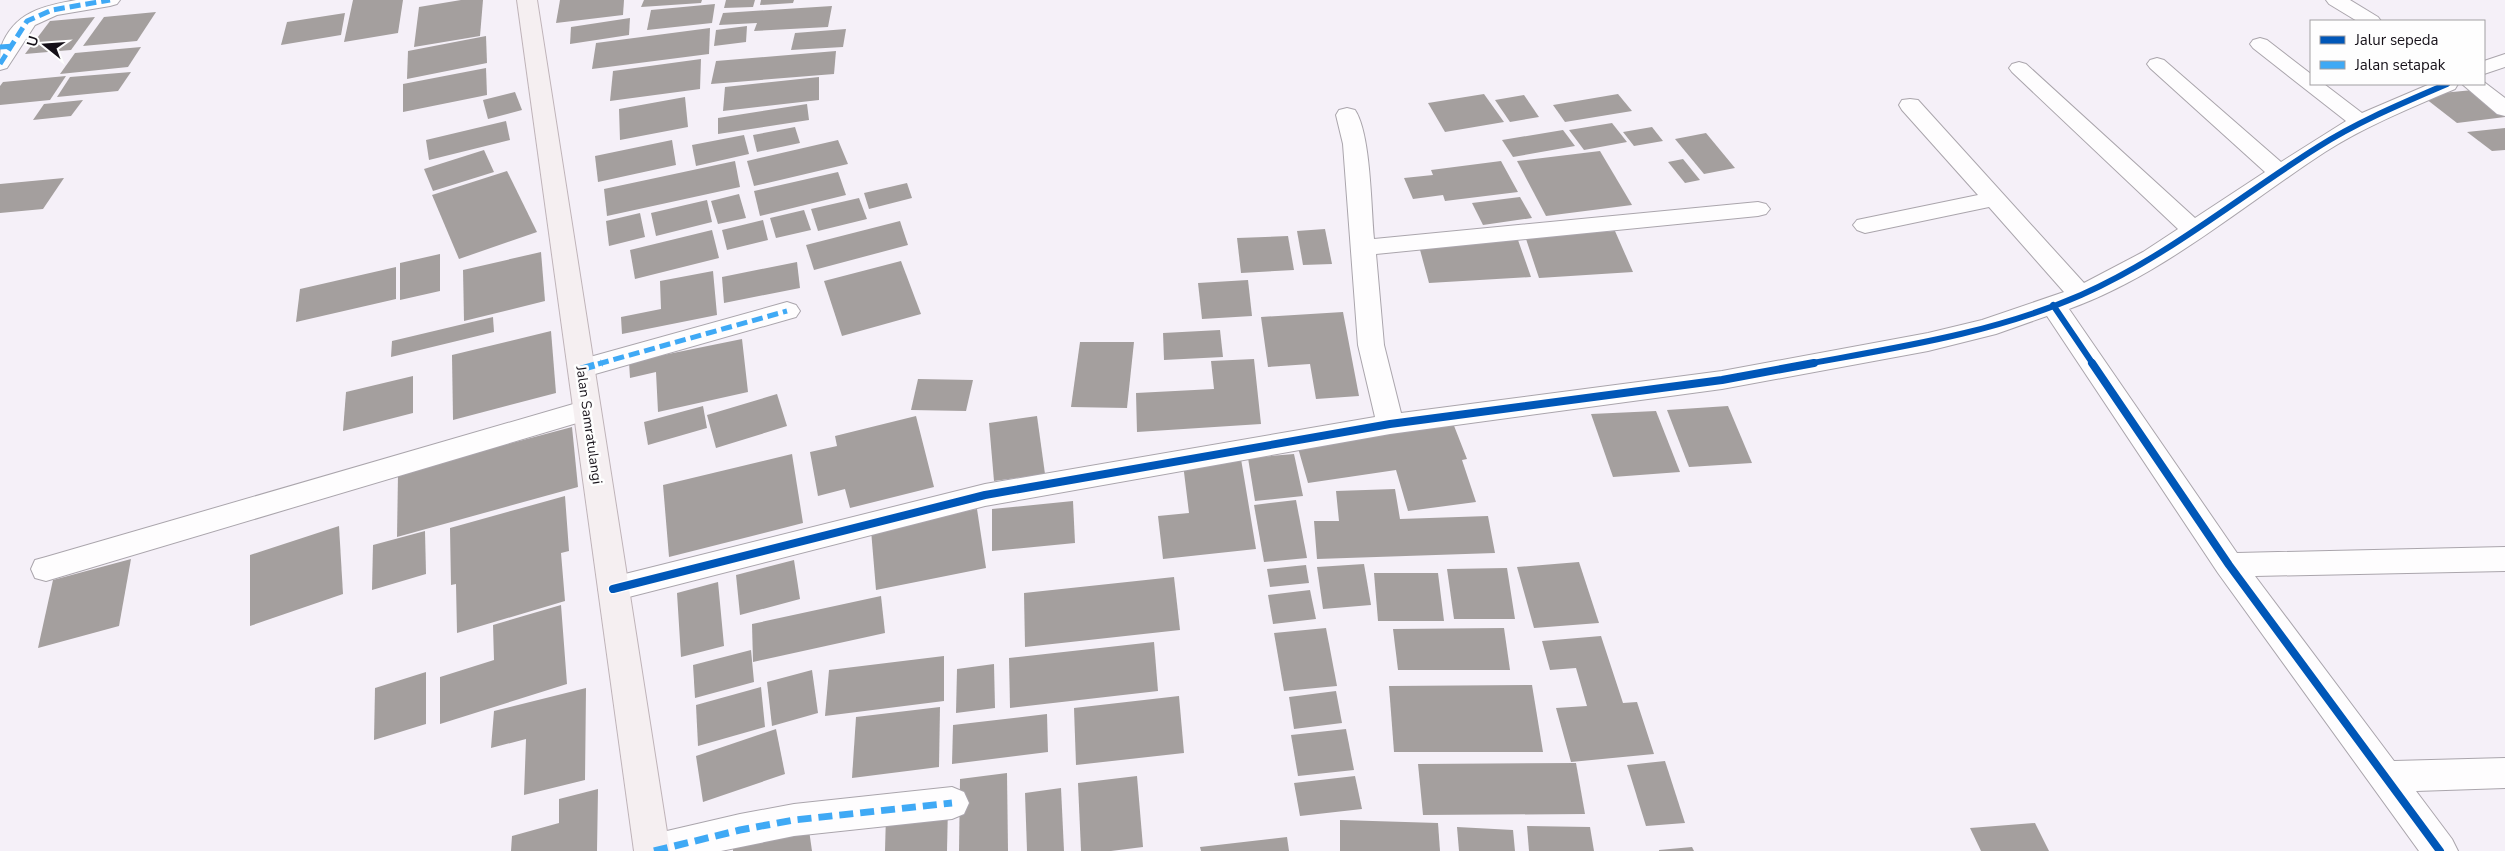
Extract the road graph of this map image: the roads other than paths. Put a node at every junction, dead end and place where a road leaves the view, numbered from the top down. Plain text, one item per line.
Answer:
1 (110, 0) edge
2 (527, 0) edge
3 (2336, 0) edge
4 (2370, 20) edge
5 (2260, 44) dead end
6 (6, 46) edge
7 (2505, 60) edge
8 (0, 64) edge
9 (2156, 64) dead end
10 (2019, 68) dead end
11 (2485, 68) edge
12 (2310, 83) edge
13 (2313, 85) edge
14 (2445, 85) edge
15 (2474, 85) edge
16 (1910, 105) dead end
17 (2505, 109) edge
18 (1346, 115) dead end
19 (2360, 122) junction
20 (2280, 173) junction
21 (1994, 199) junction
22 (1758, 209) dead end
23 (1865, 225) dead end
24 (2193, 230) junction
25 (1362, 248) junction
26 (2081, 295) junction
27 (2052, 305) junction
28 (787, 311) dead end
29 (581, 369) junction
30 (587, 410) junction
31 (1390, 424) junction
32 (2505, 559) edge
33 (2230, 565) junction
34 (46, 569) dead end
35 (613, 588) junction
36 (2505, 773) edge
37 (2384, 778) junction
38 (952, 803) dead end
39 (653, 851) edge
40 (2440, 851) edge

1 - 6 street
2 - 29 main road, Jalan Samratulangi
3 - 4 street
5 - 12 street
6 - 8 street
7 - 11 street
9 - 20 street
10 - 24 street
13 - 19 street
14 - 19 street
15 - 17 street
16 - 21 street
18 - 25 street
19 - 20 street
20 - 24 street
21 - 23 street
21 - 26 street
22 - 25 street
24 - 26 street
25 - 31 street
26 - 27 street
27 - 31 street
27 - 33 street
28 - 29 street
29 - 30 main road, Jalan Samratulangi
30 - 34 street
30 - 35 main road, Jalan Samratulangi
31 - 35 street
32 - 33 street
33 - 37 street
35 - 39 main road, Jalan Samratulangi
36 - 37 street
37 - 40 street
38 - 39 street

